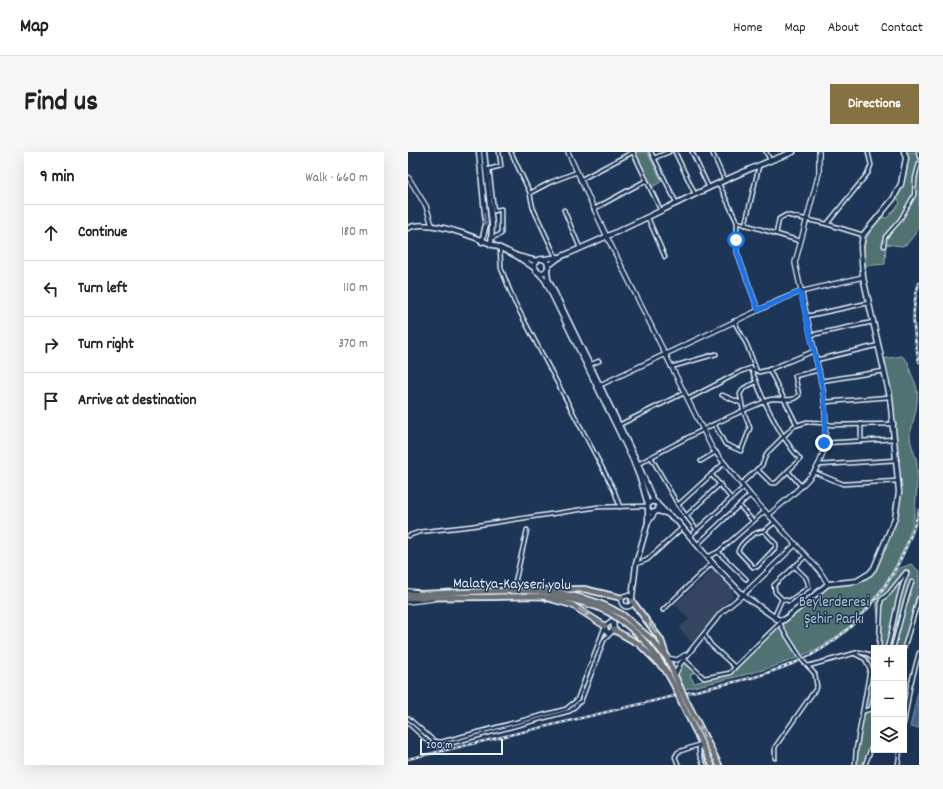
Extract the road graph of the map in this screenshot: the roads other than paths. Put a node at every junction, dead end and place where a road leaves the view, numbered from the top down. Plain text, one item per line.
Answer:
1 (479, 152) edge
2 (484, 152) edge
3 (499, 152) edge
4 (511, 152) edge
5 (568, 152) edge
6 (633, 152) edge
7 (651, 152) edge
8 (669, 152) edge
9 (675, 152) edge
10 (692, 152) edge
11 (712, 152) edge
12 (766, 152) edge
13 (793, 152) edge
14 (819, 152) edge
15 (868, 152) edge
16 (904, 152) edge
17 (918, 152) edge
18 (919, 157) edge
19 (654, 158) junction
20 (770, 160) junction
21 (919, 163) edge
22 (759, 165) junction
23 (577, 172) junction
24 (408, 177) edge
25 (580, 180) junction
26 (645, 181) junction
27 (725, 181) junction
28 (718, 184) junction
29 (709, 189) junction
30 (530, 193) junction
31 (695, 194) junction
32 (677, 204) junction
33 (594, 209) junction
34 (564, 210) dead end
35 (661, 212) junction
36 (648, 218) junction
37 (805, 220) junction
38 (737, 222) junction
39 (745, 224) junction
40 (827, 224) junction
41 (432, 225) junction
42 (408, 228) edge
43 (776, 234) junction
44 (863, 235) junction
45 (607, 237) junction
46 (492, 238) junction
47 (800, 241) junction
48 (482, 242) junction
49 (491, 245) junction
50 (884, 246) dead end
51 (500, 248) junction
52 (581, 248) junction
53 (517, 256) junction
54 (558, 257) junction
55 (666, 257) dead end
56 (544, 259) junction
57 (537, 261) junction
58 (547, 268) junction
59 (536, 270) junction
60 (863, 278) junction
61 (800, 292) junction
62 (869, 303) junction
63 (758, 310) junction
64 (806, 316) junction
65 (733, 321) junction
66 (874, 322) junction
67 (811, 335) junction
68 (879, 345) junction
69 (814, 351) junction
70 (664, 353) junction
71 (716, 354) dead end
72 (816, 360) junction
73 (599, 362) dead end
74 (588, 365) junction
75 (671, 367) junction
76 (751, 368) junction
77 (769, 369) junction
78 (756, 370) junction
79 (818, 370) junction
80 (885, 371) junction
81 (821, 381) junction
82 (756, 382) junction
83 (598, 386) junction
84 (684, 393) junction
85 (722, 395) dead end
86 (890, 397) junction
87 (688, 399) junction
88 (784, 399) junction
89 (791, 400) junction
90 (766, 401) junction
91 (825, 402) junction
92 (742, 403) junction
93 (787, 405) junction
94 (743, 410) junction
95 (825, 422) junction
96 (714, 424) junction
97 (861, 424) junction
98 (894, 424) junction
99 (618, 425) junction
100 (797, 425) junction
101 (702, 430) junction
102 (783, 436) junction
103 (896, 439) junction
104 (861, 441) junction
105 (824, 443) junction
106 (716, 452) junction
107 (651, 457) junction
108 (897, 460) junction
109 (701, 461) dead end
110 (724, 463) junction
111 (637, 465) junction
112 (818, 465) junction
113 (758, 469) junction
114 (788, 472) junction
115 (814, 472) junction
116 (711, 474) junction
117 (898, 481) junction
118 (720, 484) junction
119 (743, 485) junction
120 (801, 486) junction
121 (750, 494) junction
122 (731, 498) junction
123 (654, 502) junction
124 (678, 505) junction
125 (739, 505) junction
126 (659, 506) junction
127 (620, 507) junction
128 (648, 507) junction
129 (765, 511) junction
130 (656, 512) junction
131 (666, 513) junction
132 (769, 515) junction
133 (686, 516) junction
134 (754, 521) junction
135 (648, 522) junction
136 (775, 522) junction
137 (682, 528) junction
138 (527, 530) dead end
139 (697, 530) junction
140 (764, 531) junction
141 (408, 536) edge
142 (690, 536) junction
143 (796, 544) junction
144 (697, 545) junction
145 (718, 552) junction
146 (806, 556) junction
147 (707, 557) junction
148 (712, 563) junction
149 (636, 564) junction
150 (794, 566) junction
151 (746, 579) dead end
152 (912, 582) dead end
153 (828, 584) junction
154 (633, 588) junction
155 (408, 591) edge
156 (513, 592) junction
157 (408, 594) edge
158 (426, 594) junction
159 (534, 595) junction
160 (743, 595) junction
161 (453, 597) junction
162 (625, 597) junction
163 (408, 598) edge
164 (919, 598) edge
165 (782, 599) junction
166 (632, 600) junction
167 (408, 602) edge
168 (623, 605) junction
169 (620, 610) dead end
170 (663, 610) dead end
171 (611, 611) junction
172 (774, 617) junction
173 (621, 618) junction
174 (782, 621) junction
175 (605, 626) junction
176 (614, 630) junction
177 (703, 634) junction
178 (879, 645) edge
179 (887, 645) edge
180 (894, 645) edge
181 (905, 645) edge
182 (919, 653) edge
183 (856, 654) junction
184 (871, 656) edge
185 (667, 658) junction
186 (683, 658) junction
187 (871, 659) edge
188 (867, 661) junction
189 (807, 666) junction
190 (735, 667) junction
191 (870, 674) joint
192 (669, 676) junction
193 (675, 676) junction
194 (677, 686) junction
195 (684, 700) junction
196 (871, 709) edge
197 (864, 711) junction
198 (905, 717) edge
199 (408, 718) edge
200 (408, 723) edge
201 (701, 744) junction
202 (871, 749) edge
203 (900, 753) edge
204 (775, 758) dead end
205 (678, 764) dead end
206 (704, 765) edge
207 (712, 765) edge
208 (719, 765) edge
209 (855, 765) edge
210 (865, 765) edge
211 (898, 765) edge

1 -> 48 main road
2 - 46 main road
3 - 46 street
4 - 30 street
5 - 23 street
6 - 25 street
6 - 26 street
7 - 19 street
8 - 19 street
9 - 31 street
10 - 29 street
11 - 27 street
12 - 20 street
13 - 20 main road
14 - 37 street
15 - 40 street
16 - 44 main road
17 - 18 street
19 - 32 street
20 - 22 main road
21 - 50 street
22 - 27 main road
22 - 39 street
23 - 25 street
23 - 30 street
24 - 41 street
25 - 33 street
26 - 33 street
26 - 35 street
27 - 28 main road
28 - 29 main road
28 - 38 street
29 - 31 main road
30 - 54 street
31 - 32 main road
32 - 35 main road
33 - 45 street
34 - 52 street
35 - 36 main road
36 - 45 main road
36 - 55 street
37 - 40 street
37 - 43 street
37 - 47 street
38 - 39 street
38 - 63 street
39 - 43 street
40 - 44 street
41 - 42 main road
41 - 48 main road
43 - 47 street
44 - 60 main road
45 - 52 main road
45 - 70 street
46 - 49 main road
47 - 61 street
48 - 49 main road
49 - 51 main road
51 - 53 main road
51 - 127 street
52 - 54 main road
53 - 57 main road
53 - 59 main road
54 - 56 main road
54 - 58 main road
56 - 57 main road
56 - 58 main road
57 - 59 main road
58 - 59 main road
58 - 74 main road
59 - 74 main road
60 - 61 street
60 - 62 main road
61 - 63 street
61 - 64 street
62 - 64 street
62 - 66 main road
63 - 65 street
64 - 67 street
65 - 70 street
65 - 78 street
66 - 67 street
66 - 68 main road
67 - 69 street
68 - 72 street
68 - 80 main road
69 - 72 street
69 - 77 street
70 - 75 street
70 - 83 street
71 - 75 street
72 - 79 street
73 - 74 street
74 - 83 main road
75 - 84 street
76 - 78 street
76 - 82 street
76 - 87 street
77 - 78 street
77 - 88 street
79 - 81 street
79 - 89 street
80 - 81 street
80 - 86 main road
81 - 91 street
82 - 90 street
82 - 92 street
83 - 99 main road
84 - 87 street
84 - 99 street
85 - 92 street
86 - 91 street
86 - 98 main road
87 - 101 street
88 - 89 street
88 - 90 street
88 - 93 street
89 - 93 street
90 - 94 street
90 - 102 street
91 - 95 street
92 - 94 street
93 - 100 street
94 - 96 street
94 - 96 street
95 - 97 street
95 - 100 street
95 - 105 street
96 - 101 street
97 - 98 street
97 - 104 street
98 - 103 main road
99 - 111 main road
100 - 102 street
101 - 106 street
101 - 107 street
102 - 113 street
102 - 114 street
103 - 104 street
103 - 108 main road
104 - 105 street
105 - 112 street
106 - 109 street
106 - 110 street
107 - 111 street
107 - 124 street
108 - 112 street
108 - 117 main road
110 - 116 street
110 - 119 street
111 - 123 main road
111 - 128 main road
112 - 115 street
113 - 114 street
113 - 119 street
114 - 120 street
115 - 117 street
115 - 120 street
116 - 118 street
116 - 124 street
117 - 153 main road
118 - 122 street
118 - 133 street
119 - 121 street
119 - 122 street
120 - 132 street
121 - 125 street
121 - 129 street
122 - 139 street
123 - 126 main road
123 - 128 main road
124 - 133 street
125 - 134 street
125 - 144 street
126 - 130 main road
126 - 131 main road
127 - 128 street
127 - 141 street
128 - 130 main road
128 - 135 main road
129 - 132 street
129 - 134 street
130 - 131 main road
130 - 135 main road
131 - 137 main road
132 - 136 street
133 - 139 street
134 - 145 street
135 - 149 main road
136 - 140 street
136 - 143 street
137 - 142 main road
137 - 149 street
138 - 156 street
139 - 142 street
140 - 140 street
142 - 144 main road
143 - 146 street
143 - 160 street
144 - 147 main road
145 - 147 street
145 - 151 street
146 - 150 street
146 - 153 street
147 - 148 main road
148 - 160 main road
148 - 170 street
149 - 154 main road
150 - 165 street
150 - 165 street
152 - 180 street
153 - 174 main road
154 - 162 main road
154 - 166 main road
155 - 158 street
156 - 158 highway, Malatya-Kayseri yolu
156 - 162 highway
156 - 171 highway, Malatya-Kayseri yolu
157 - 158 highway, Malatya-Kayseri yolu
159 - 161 highway
159 - 171 highway
159 -> 175 highway
160 - 172 main road
160 - 177 street
161 - 163 highway
161 - 167 street
162 - 166 main road
162 - 168 main road
164 - 181 street
165 - 172 street
166 - 168 main road
185 -> 166 highway
168 - 169 main road
171 - 173 highway, Malatya-Kayseri yolu, bridge
172 - 174 main road
173 - 185 highway, Malatya-Kayseri yolu
173 - 192 highway
174 - 189 street, bridge
174 - 190 street
175 - 176 main road
175 - 176 main road
175 - 199 street
176 - 192 highway
176 - 200 street
177 - 186 street
177 - 190 street
178 - 179 street
182 - 198 street
183 - 184 street
183 - 188 street
183 - 189 street
185 - 186 street
185 - 193 highway, Malatya-Kayseri yolu
186 - 190 street
186 - 193 street
187 - 188 street
188 - 191 street
189 - 204 street
191 - 197 street
192 - 194 highway
193 - 194 highway, Malatya-Kayseri yolu
194 - 195 highway, Malatya-Kayseri yolu, bridge
195 - 201 highway
208 -> 195 highway, Malatya-Kayseri yolu
196 - 197 street
197 - 209 street
201 - 205 street
201 - 206 street
201 - 207 highway
202 - 210 street
203 - 211 street

